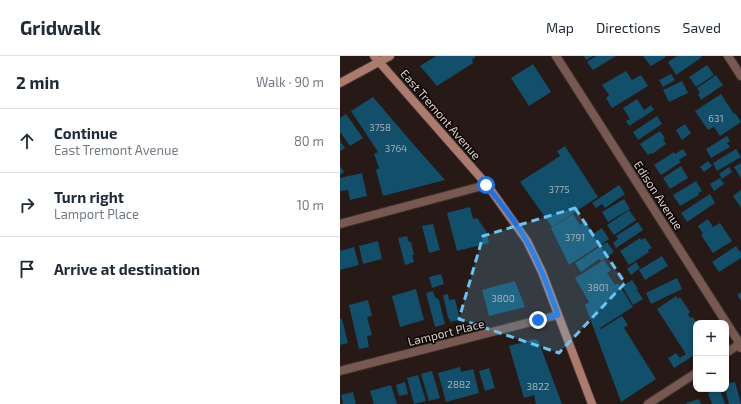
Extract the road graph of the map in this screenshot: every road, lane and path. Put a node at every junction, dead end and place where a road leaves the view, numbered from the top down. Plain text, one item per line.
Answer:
1 (390, 56) edge
2 (556, 56) edge
3 (728, 56) edge
4 (376, 59) edge
5 (741, 76) edge
6 (340, 83) edge
7 (486, 185) junction
8 (340, 224) edge
9 (558, 315) junction
10 (741, 345) edge
11 (729, 351) edge
12 (340, 371) edge
13 (693, 375) edge
14 (592, 404) edge
15 (648, 404) edge

1 - 4 main road
2 - 10 street, Edison Avenue
3 - 5 street
4 - 6 main road
4 - 7 main road, East Tremont Avenue
7 - 8 street
7 - 9 main road, East Tremont Avenue
9 - 12 street, Lamport Place
9 - 14 main road, East Tremont Avenue
10 - 11 street
13 - 15 street

